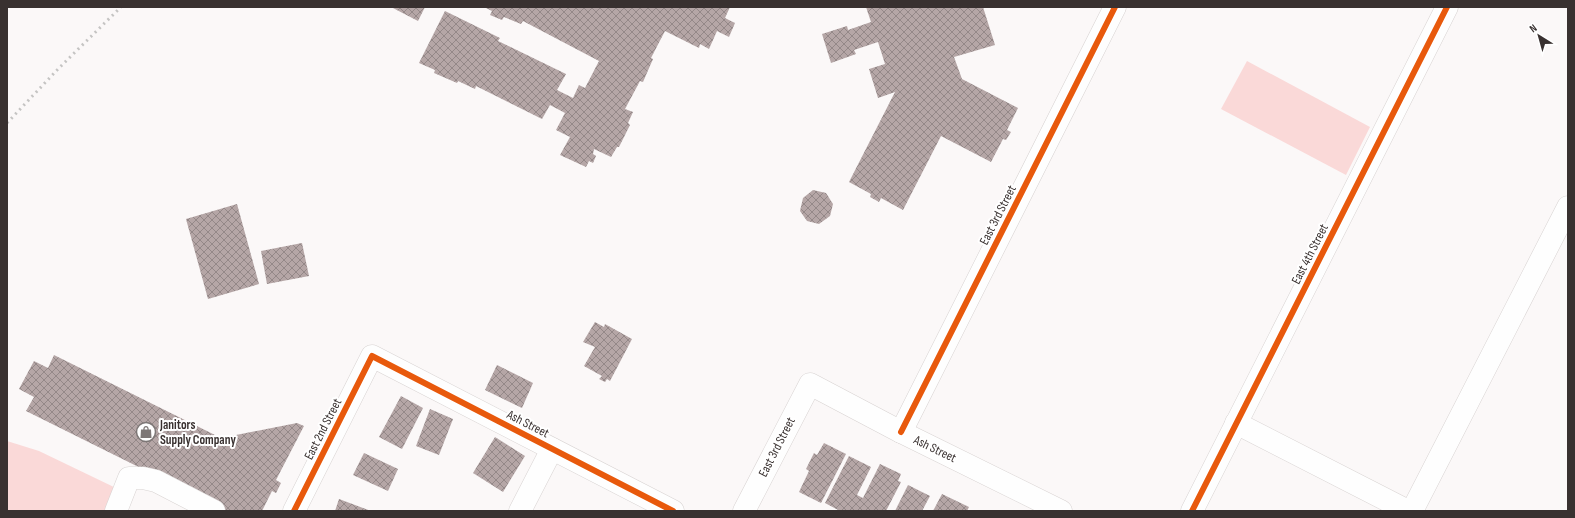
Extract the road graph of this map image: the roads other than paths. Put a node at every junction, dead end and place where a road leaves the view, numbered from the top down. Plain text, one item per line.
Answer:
1 (1115, 7) edge
2 (1448, 7) edge
3 (1568, 207) edge
4 (372, 356) joint
5 (810, 384) joint
6 (1236, 423) junction
7 (901, 432) junction
8 (552, 449) junction
9 (116, 511) edge
10 (214, 511) edge
11 (294, 511) edge
12 (520, 511) edge
13 (673, 511) edge
14 (744, 511) edge
15 (1061, 511) edge
16 (1192, 511) edge
17 (1408, 511) edge
18 (1412, 511) edge

1 - 7 street, East 3rd Street
2 - 6 street, East 4th Street
3 - 18 street
4 - 8 street, Ash Street
4 - 11 street, East 2nd Street
5 - 7 street, Ash Street
5 - 14 street, East 3rd Street
6 - 16 street, East 4th Street
6 - 17 street
7 - 15 street, Ash Street
8 - 12 street
8 - 13 street, Ash Street
9 - 10 street

